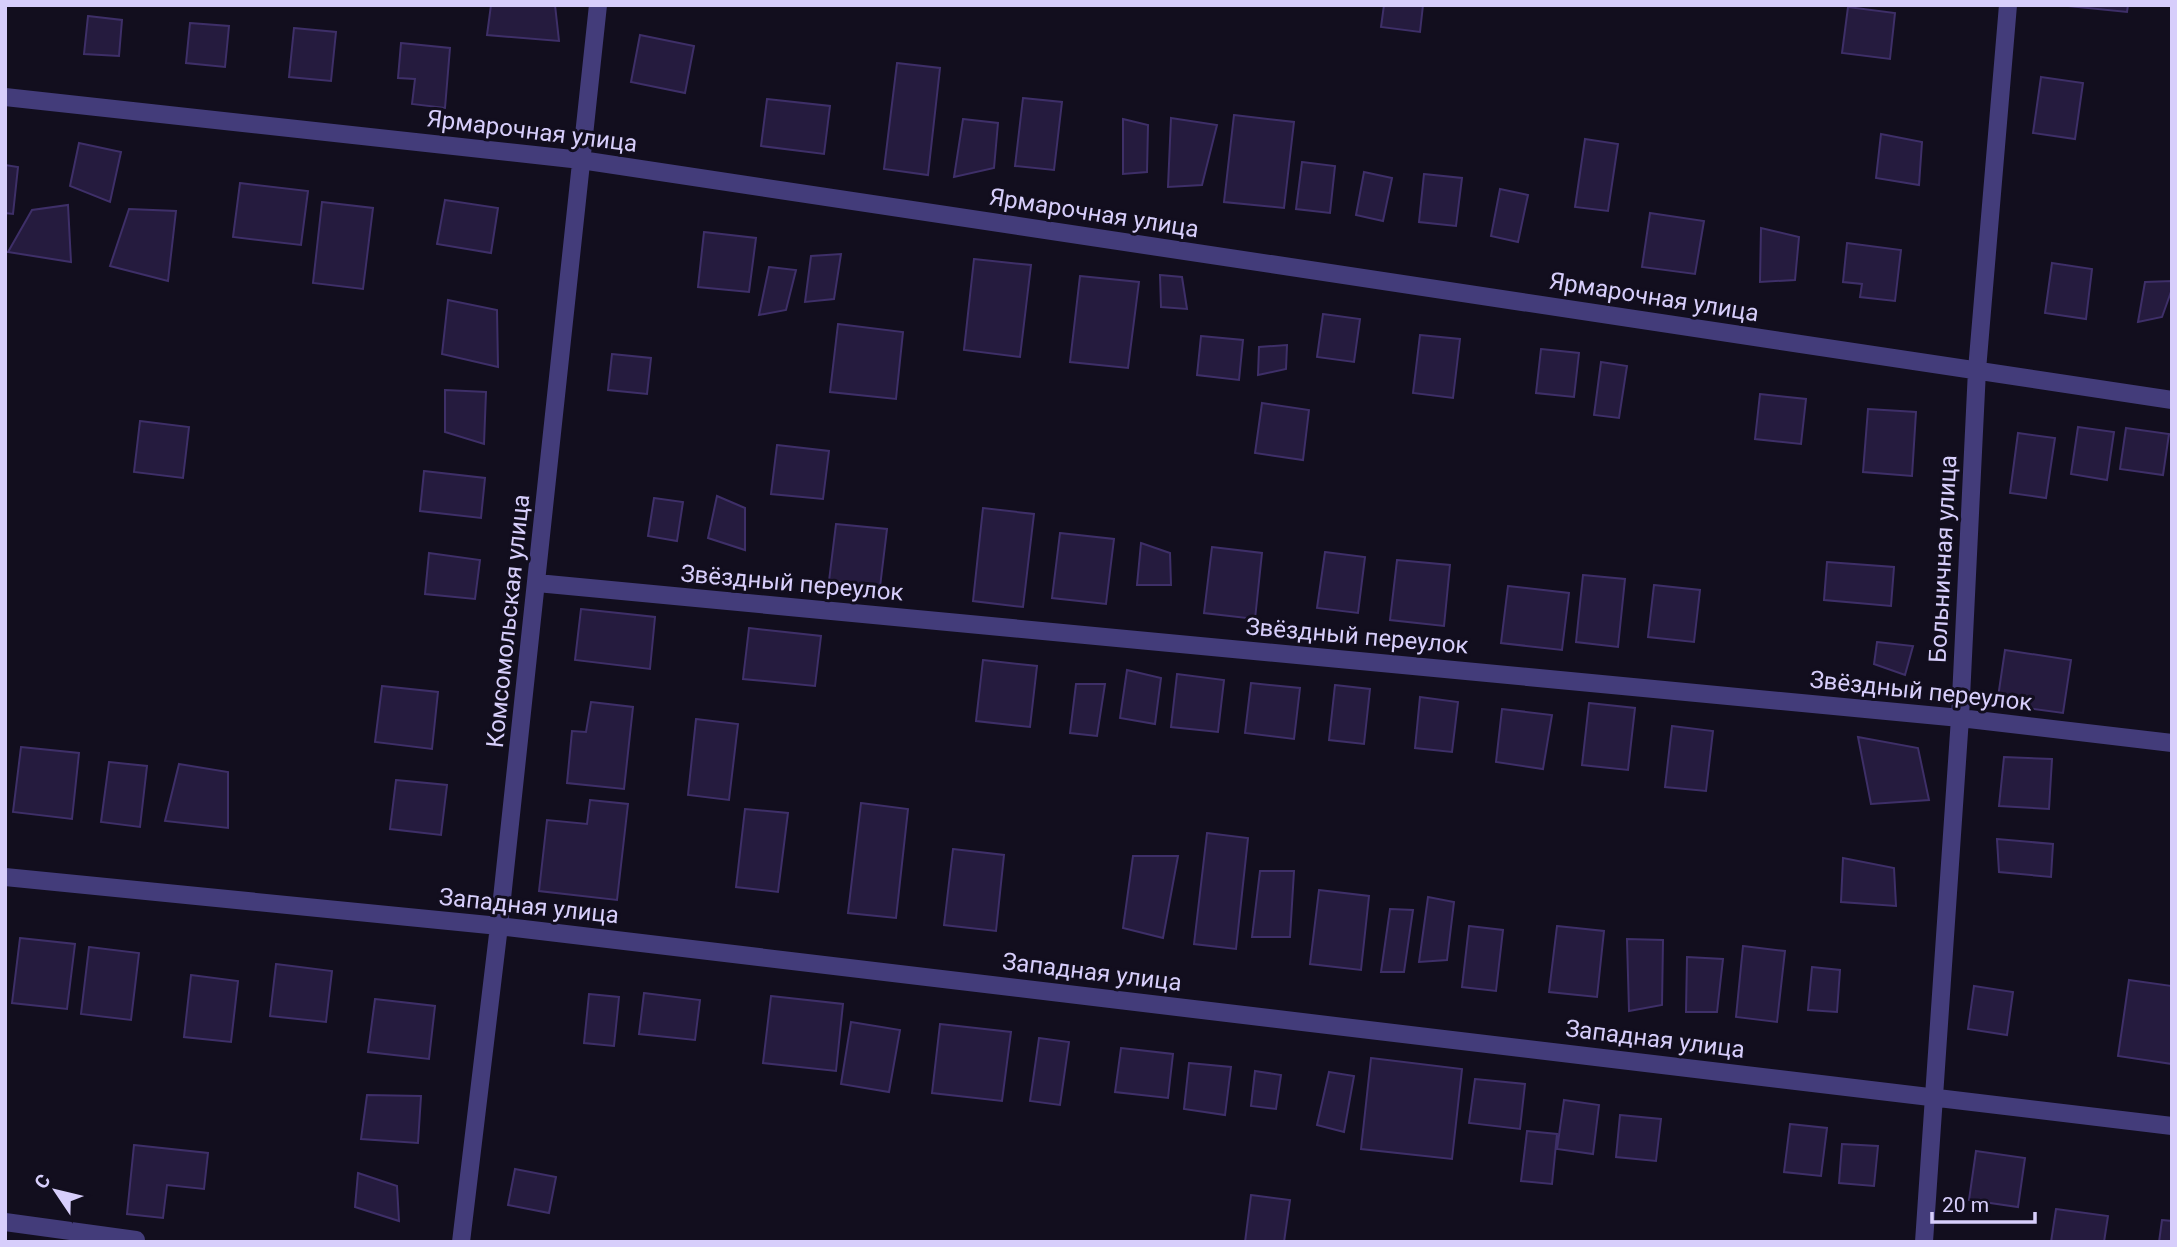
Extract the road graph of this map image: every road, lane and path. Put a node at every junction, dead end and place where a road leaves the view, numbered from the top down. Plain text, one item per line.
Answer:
1 (598, 5) edge
2 (2008, 5) edge
3 (5, 97) edge
4 (582, 160) junction
5 (1977, 370) junction
6 (2172, 400) edge
7 (537, 583) junction
8 (1960, 718) junction
9 (2172, 743) edge
10 (5, 877) edge
11 (499, 926) junction
12 (1933, 1097) junction
13 (2172, 1126) edge
14 (5, 1222) edge
15 (136, 1240) dead end
16 (461, 1242) edge
17 (1924, 1242) edge

1 - 4 street, Комсомольская улица
2 - 5 street, Больничная улица
3 - 4 street, Ярмарочная улица
4 - 5 street, Ярмарочная улица
4 - 7 street, Комсомольская улица
5 - 6 street, Ярмарочная улица
5 - 8 street, Больничная улица
7 - 8 street, Звёздный переулок
7 - 11 street, Комсомольская улица
8 - 9 street, Звёздный переулок
8 - 12 street, Больничная улица
10 - 11 street, Западная улица
11 - 12 street, Западная улица
11 - 16 street, Комсомольская улица
12 - 13 street, Западная улица
12 - 17 street, Больничная улица
14 - 15 street

